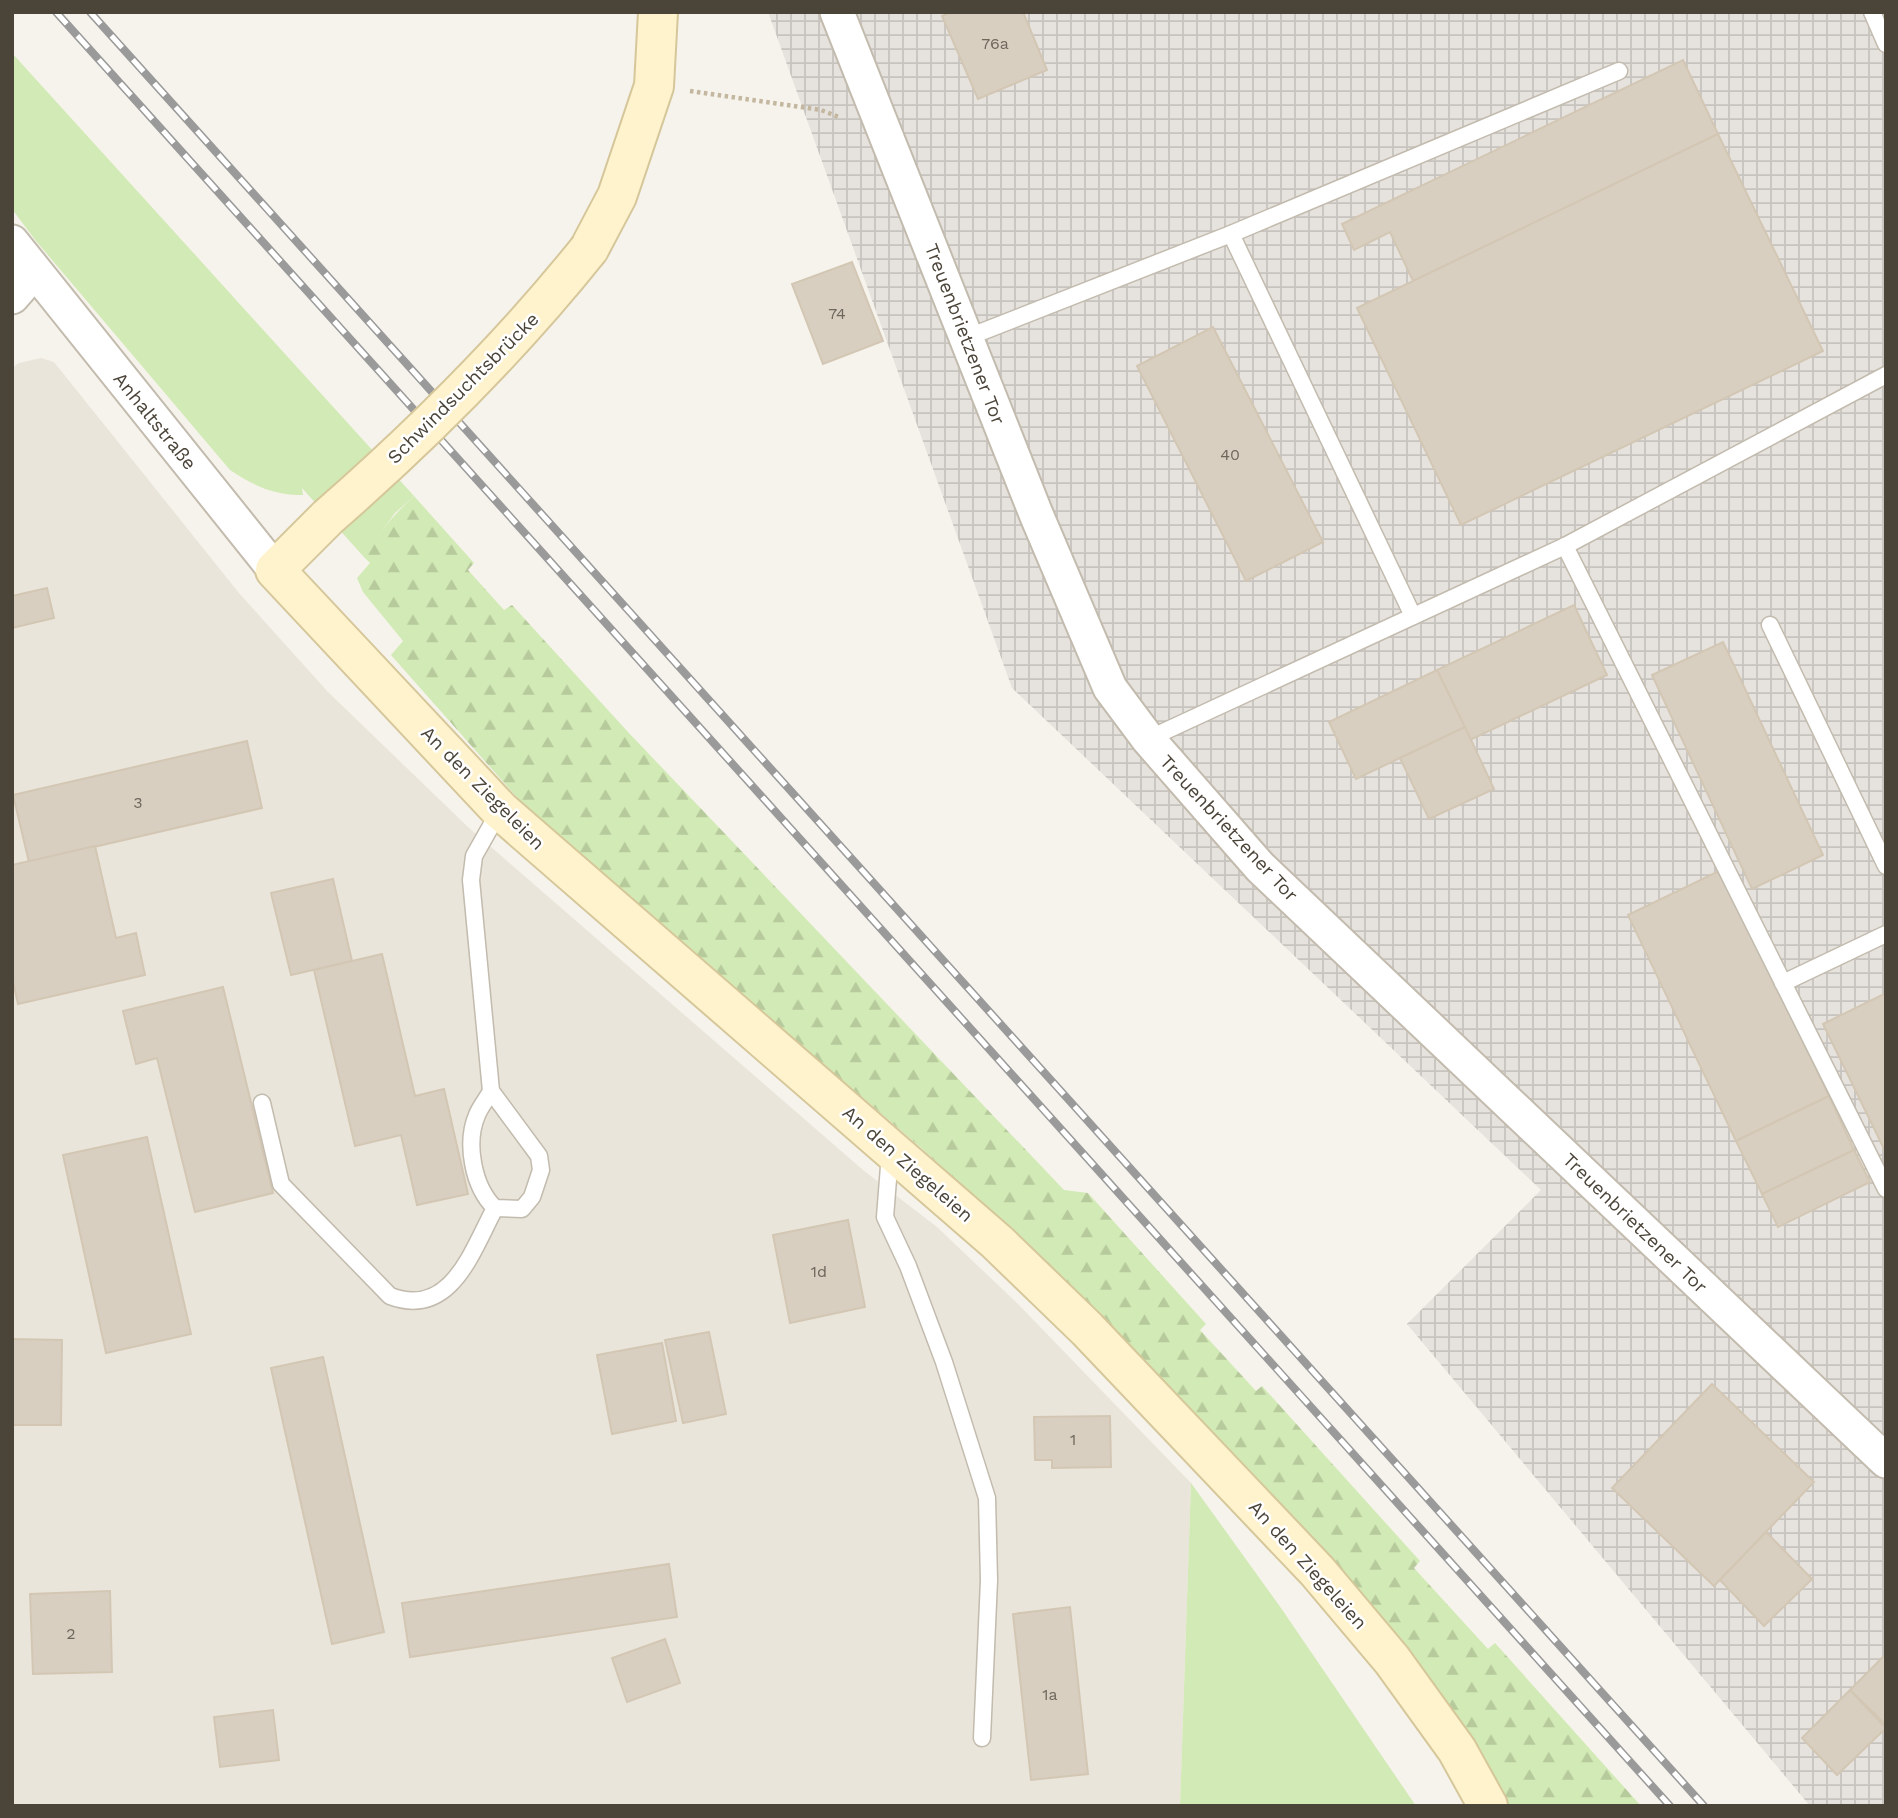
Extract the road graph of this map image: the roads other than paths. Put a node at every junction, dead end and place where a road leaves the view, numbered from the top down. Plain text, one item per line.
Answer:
1 (658, 12) edge
2 (838, 12) edge
3 (1872, 12) edge
4 (1886, 44) edge
5 (1619, 71) dead end
6 (1231, 234) junction
7 (12, 242) edge
8 (34, 272) junction
9 (12, 297) edge
10 (967, 338) junction
11 (1886, 375) edge
12 (1565, 546) junction
13 (275, 570) junction
14 (1413, 616) junction
15 (1770, 625) dead end
16 (1148, 739) junction
17 (500, 810) junction
18 (1886, 866) edge
19 (1886, 934) edge
20 (1783, 983) junction
21 (491, 1091) junction
22 (261, 1103) dead end
23 (891, 1147) junction
24 (1886, 1189) edge
25 (495, 1208) junction
26 (1886, 1461) edge
27 (982, 1738) dead end
28 (1488, 1806) edge

1 - 13 street, Schwindsuchtsbrücke, bridge
2 - 10 street, Treuenbrietzener Tor
3 - 4 lane
5 - 6 lane
6 - 10 lane
6 - 14 lane
7 - 8 street, Anhaltstraße
8 - 9 street
8 - 13 street, Anhaltstraße
10 - 16 street, Treuenbrietzener Tor
11 - 12 lane
12 - 14 lane
12 - 20 lane
13 - 17 street, An den Ziegeleien
14 - 16 lane
15 - 18 lane
16 - 26 street, Treuenbrietzener Tor
17 - 21 lane
17 - 23 street, An den Ziegeleien
19 - 20 lane
20 - 24 lane
21 - 25 lane
21 - 25 lane
22 - 25 lane
23 - 27 lane
23 - 28 street, An den Ziegeleien

